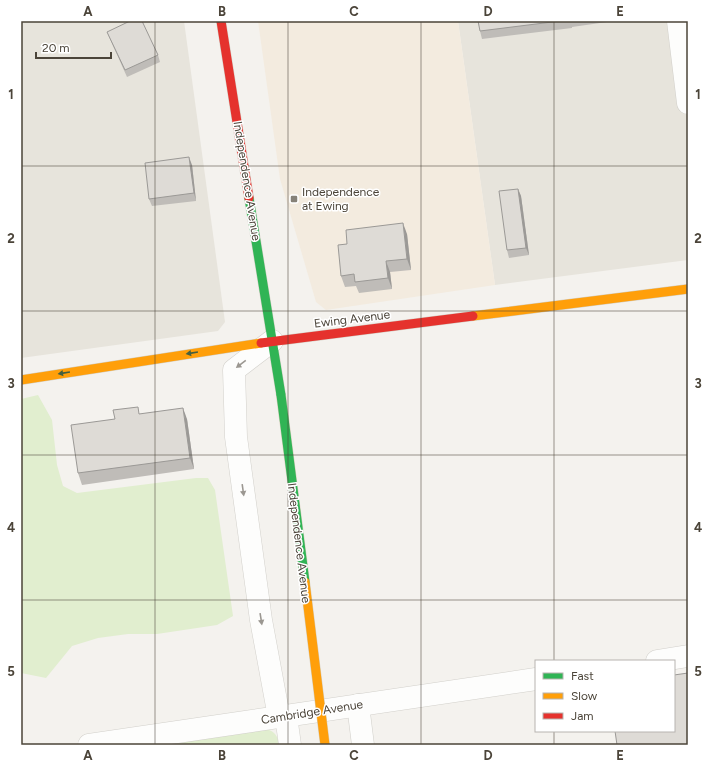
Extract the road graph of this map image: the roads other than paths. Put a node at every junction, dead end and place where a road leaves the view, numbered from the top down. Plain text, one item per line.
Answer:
1 (221, 21) edge
2 (678, 21) edge
3 (688, 103) edge
4 (688, 289) edge
5 (272, 341) junction
6 (21, 380) edge
7 (688, 656) edge
8 (663, 660) edge
9 (535, 679) edge
10 (358, 705) junction
11 (282, 716) junction
12 (89, 745) edge
13 (290, 745) edge
14 (325, 745) edge
15 (363, 745) edge

1 - 5 main road, Independence Avenue
2 - 3 street
4 - 5 main road, Ewing Avenue
5 -> 6 main road, Ewing Avenue
5 -> 11 street
5 - 14 main road, Independence Avenue, bridge
7 - 8 street
9 - 10 street, Cambridge Avenue
10 - 11 street, Cambridge Avenue
10 - 15 street
11 - 12 street, Cambridge Avenue
11 - 13 street

